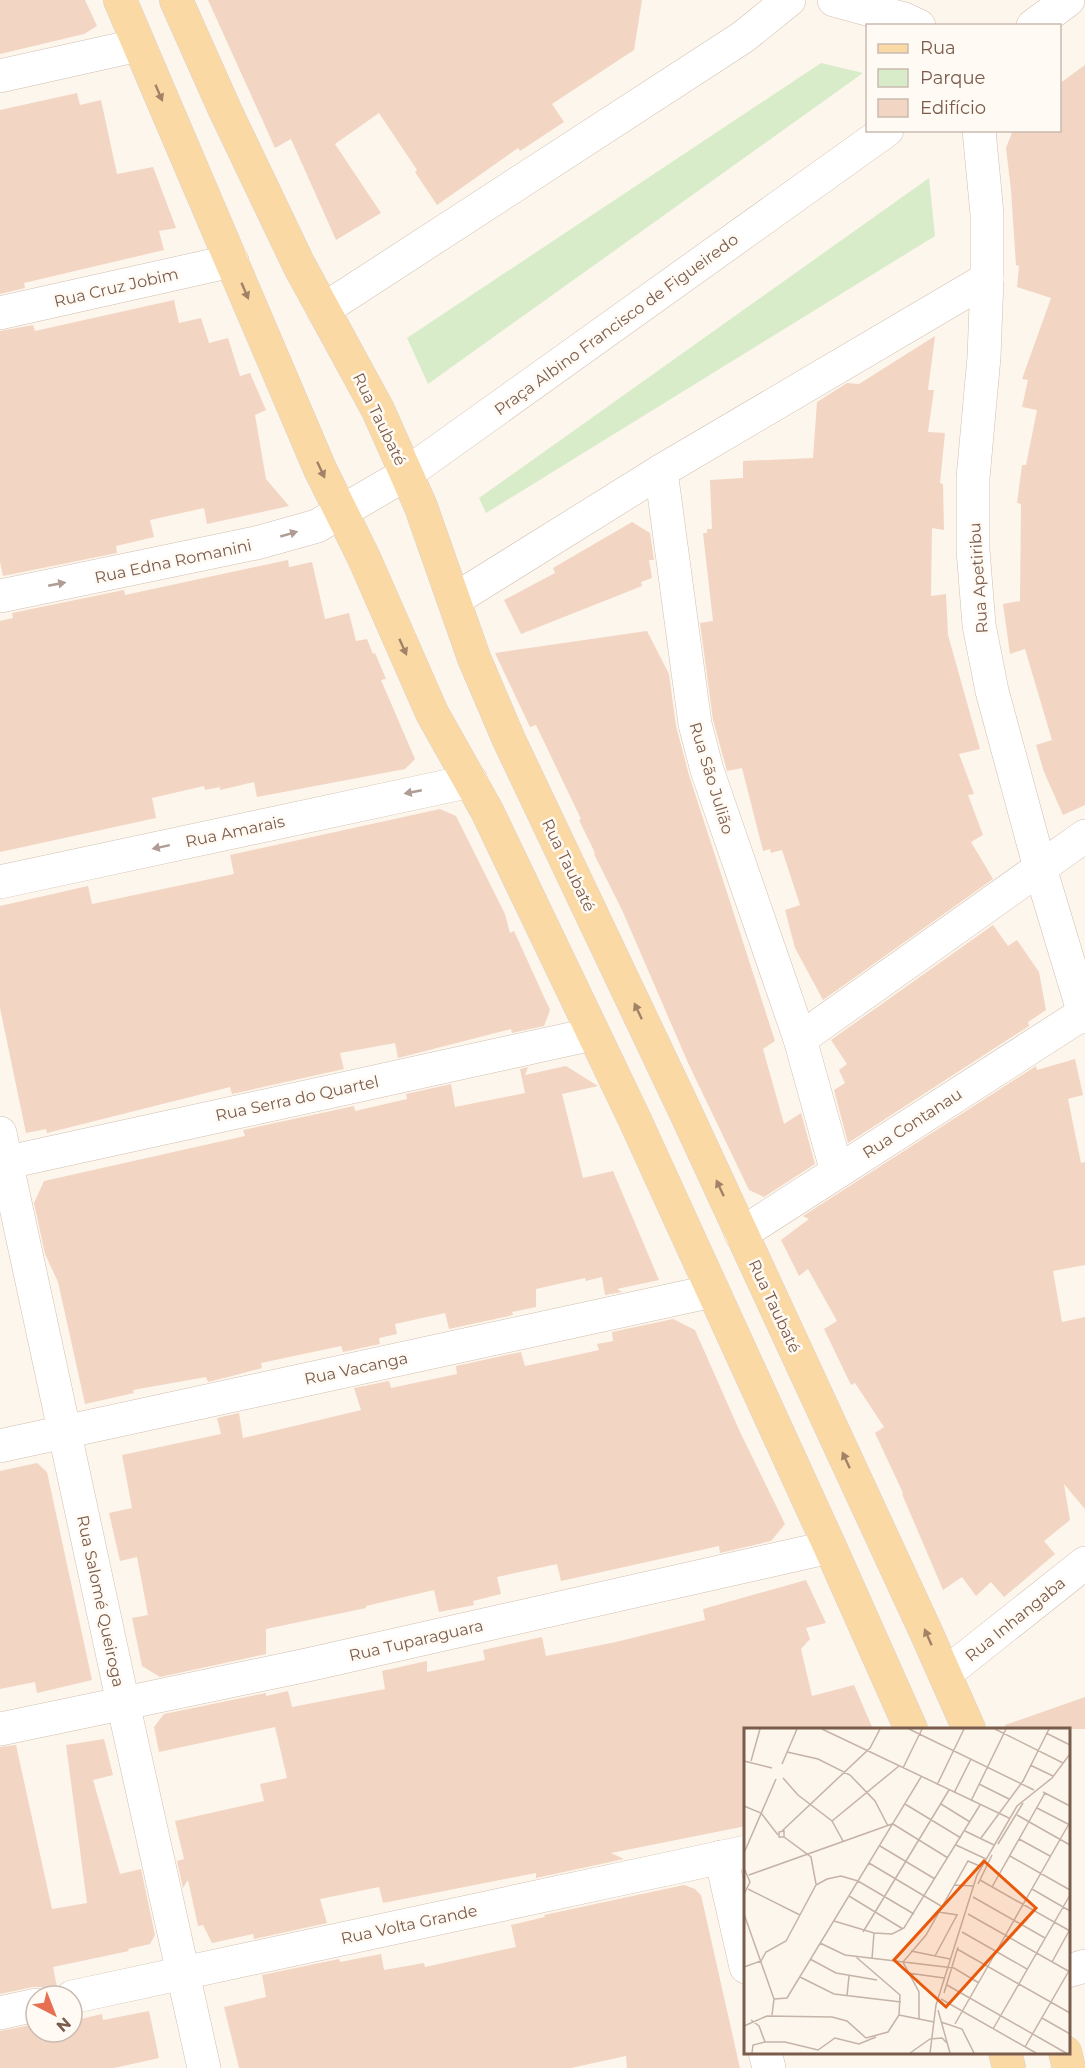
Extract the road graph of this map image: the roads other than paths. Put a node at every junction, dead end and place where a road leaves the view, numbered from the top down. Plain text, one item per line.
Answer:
1 (120, 0) edge
2 (176, 0) edge
3 (789, 0) edge
4 (834, 0) edge
5 (1068, 0) edge
6 (915, 24) edge
7 (1036, 24) edge
8 (139, 45) junction
9 (0, 76) edge
10 (884, 132) edge
11 (979, 132) edge
12 (232, 261) junction
13 (987, 279) junction
14 (323, 310) junction
15 (0, 313) edge
16 (661, 471) junction
17 (406, 474) junction
18 (341, 511) junction
19 (0, 596) edge
20 (454, 600) junction
21 (471, 781) junction
22 (1085, 836) edge
23 (1040, 868) junction
24 (0, 882) edge
25 (1084, 1015) edge
26 (594, 1034) junction
27 (800, 1040) junction
28 (2, 1153) edge
29 (837, 1172) junction
30 (741, 1234) junction
31 (713, 1291) junction
32 (64, 1432) junction
33 (0, 1446) edge
34 (830, 1547) junction
35 (1085, 1563) edge
36 (945, 1674) junction
37 (123, 1703) junction
38 (911, 1728) edge
39 (969, 1728) edge
40 (0, 1729) edge
41 (734, 1855) edge
42 (744, 1948) edge
43 (1085, 1966) edge
44 (1070, 1970) edge
45 (183, 1973) junction
46 (84, 1994) edge
47 (24, 2008) edge
48 (0, 2013) edge
49 (765, 2053) edge
50 (1005, 2053) edge
51 (1065, 2053) edge
52 (204, 2068) edge
53 (769, 2068) edge
54 (1009, 2068) edge
55 (1069, 2068) edge

1 - 8 main road
2 - 14 main road, Rua Taubaté
3 - 14 street
4 - 6 street
5 - 7 street
8 - 9 street
8 -> 12 main road
10 - 17 street, Praça Albino Francisco de Figueiredo
11 - 13 street, Rua Apetiribu
12 - 15 street, Rua Cruz Jobim
12 -> 18 main road
13 - 16 street
13 - 23 street, Rua Apetiribu
14 - 17 main road, Rua Taubaté
16 - 20 street
16 - 27 street, Rua São Julião
17 - 18 street, Praça Albino Francisco de Figueiredo
17 - 20 main road, Rua Taubaté
19 -> 18 street, Rua Edna Romanini
18 -> 21 main road
30 -> 20 main road, Rua Taubaté
21 -> 24 street, Rua Amarais
21 - 26 main road
22 - 23 street
23 - 25 street, Rua Apetiribu
23 - 27 street
25 - 29 street, Rua Contanau
26 - 28 street, Rua Serra do Quartel
26 - 31 main road
27 - 29 street, Rua São Julião
28 - 32 street, Rua Salomé Queiroga
29 - 30 street, Rua Contanau
36 -> 30 main road, Rua Taubaté
31 - 32 street, Rua Vacanga
31 - 34 main road
32 - 33 street, Rua Vacanga
32 - 37 street, Rua Salomé Queiroga
34 - 37 street, Rua Tuparaguara
34 - 38 main road
35 - 36 street, Rua Inhangaba
36 - 39 main road, Rua Taubaté
37 - 40 street, Rua Tuparaguara
37 - 45 street, Rua Salomé Queiroga
41 - 42 street
41 - 45 street, Rua Volta Grande
43 - 44 street
45 - 46 street, Rua Volta Grande
45 - 52 street, Rua Salomé Queiroga
47 - 48 street
49 - 53 street
50 - 54 main road
51 - 55 main road

